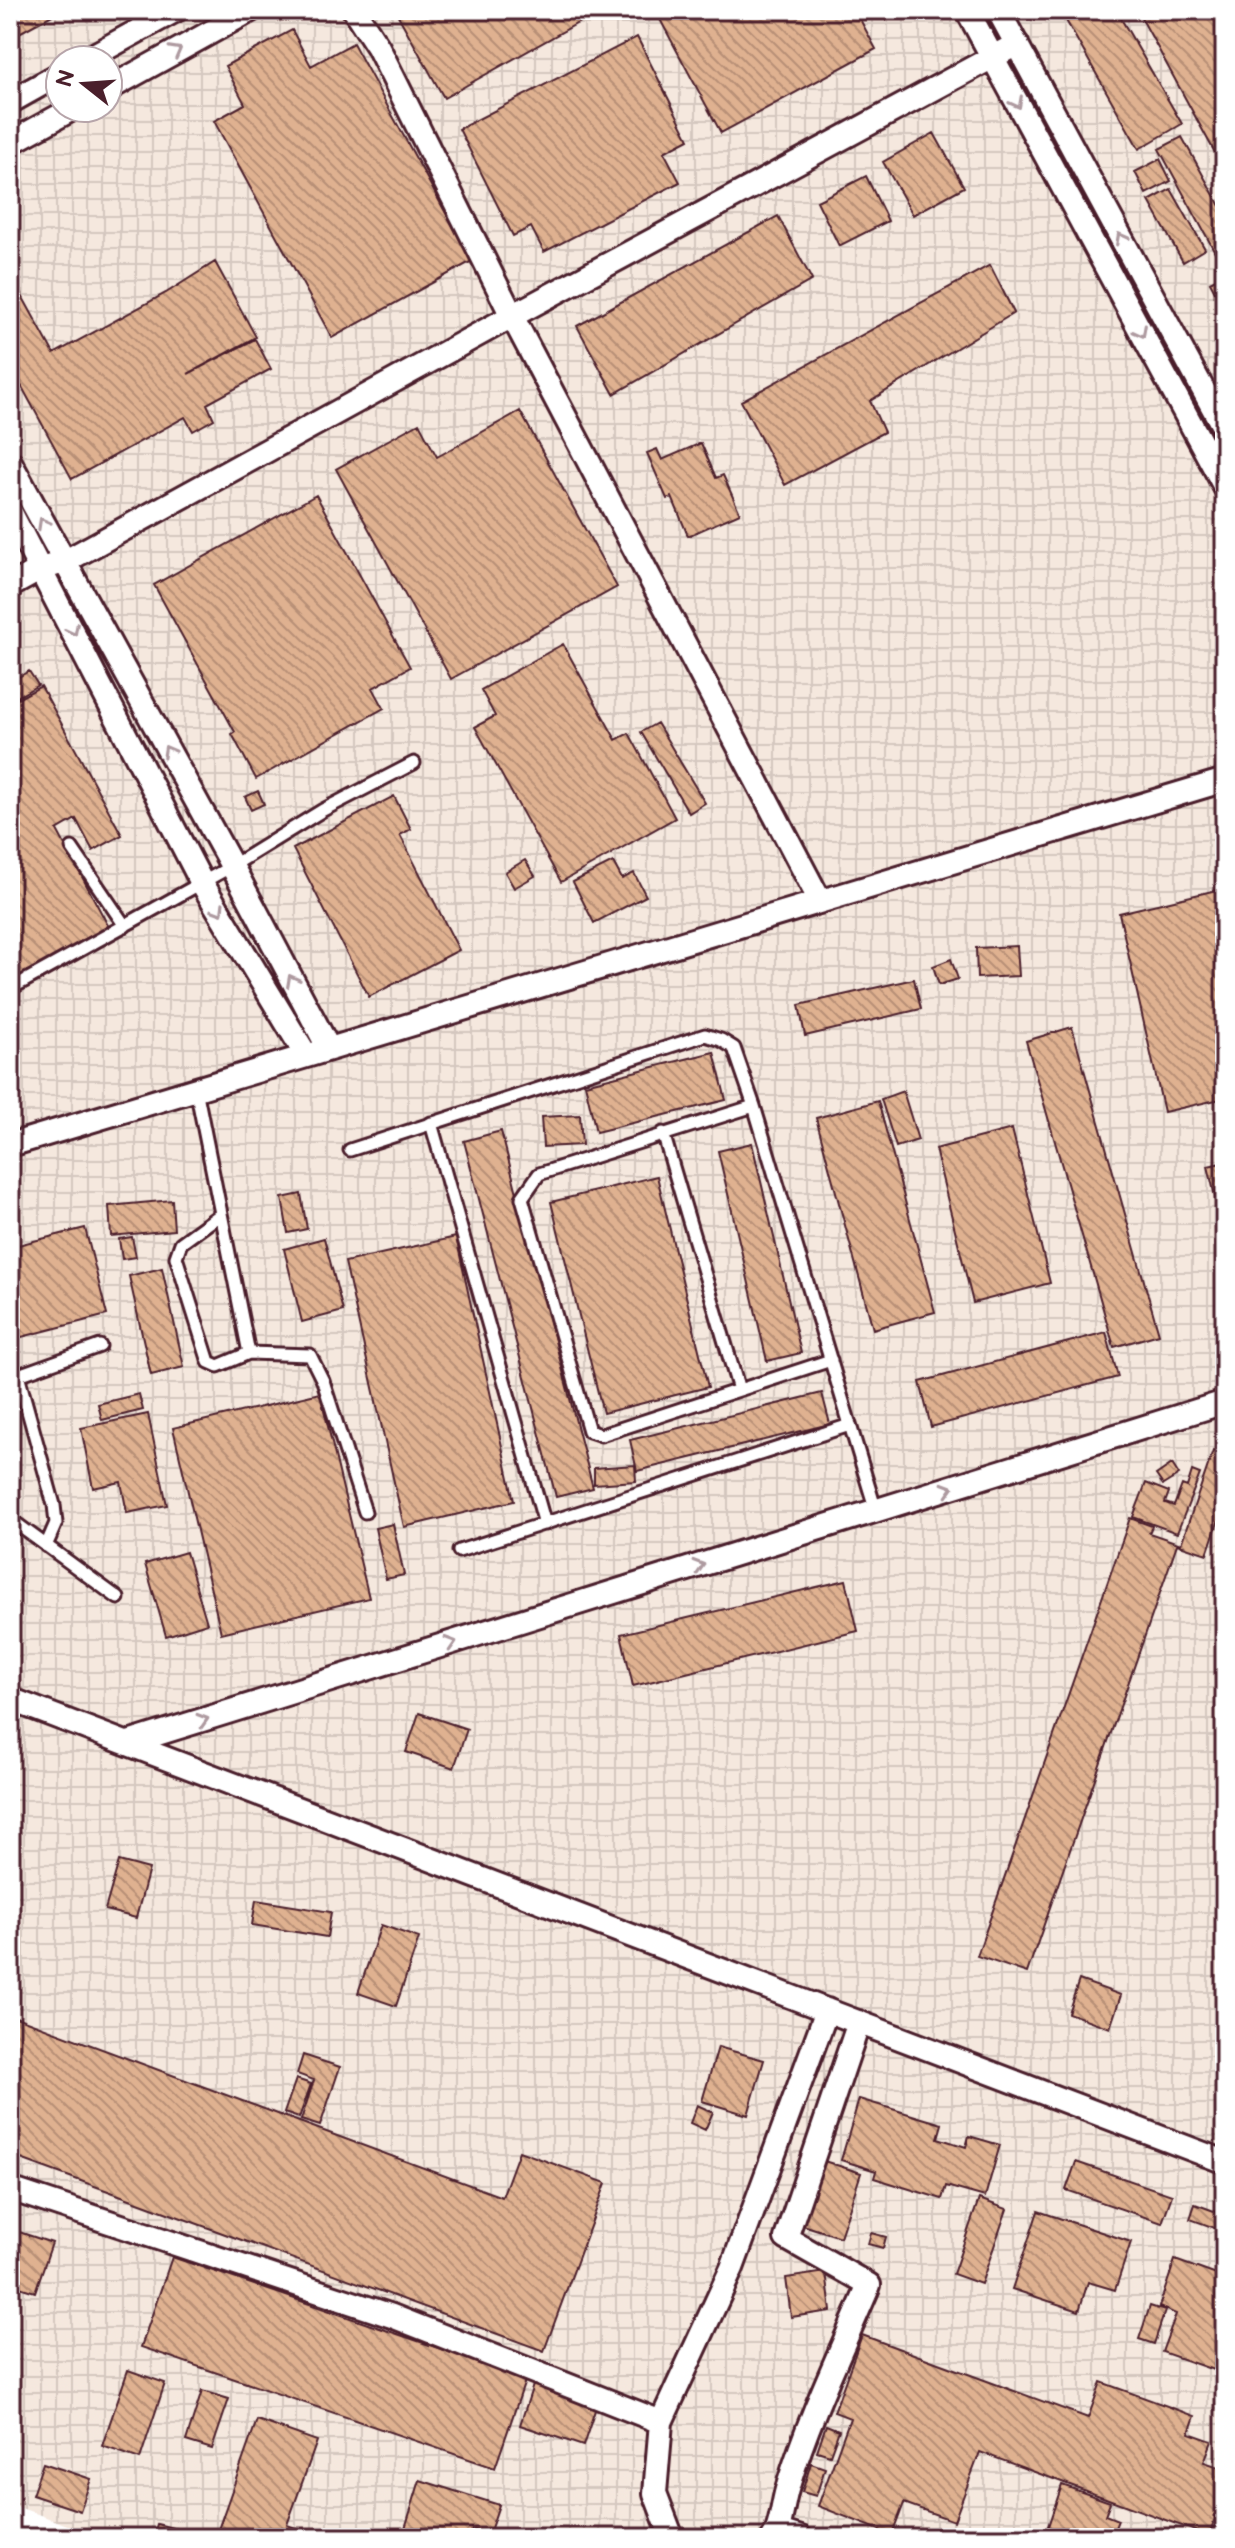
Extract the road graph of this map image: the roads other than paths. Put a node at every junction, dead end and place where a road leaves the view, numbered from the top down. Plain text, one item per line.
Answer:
1 (176, 10) edge
2 (251, 10) edge
3 (354, 10) edge
4 (967, 10) edge
5 (998, 10) edge
6 (114, 44) edge
7 (1017, 44) junction
8 (992, 57) junction
9 (124, 80) edge
10 (44, 83) edge
11 (10, 102) edge
12 (45, 124) edge
13 (10, 143) edge
14 (512, 316) junction
15 (1225, 430) edge
16 (10, 462) edge
17 (1225, 487) edge
18 (10, 511) edge
19 (64, 562) junction
20 (41, 569) junction
21 (10, 586) edge
22 (414, 763) dead end
23 (1225, 780) edge
24 (72, 848) dead end
25 (232, 866) junction
26 (202, 883) junction
27 (820, 901) junction
28 (125, 926) junction
29 (10, 989) edge
30 (329, 1049) junction
31 (306, 1055) junction
32 (196, 1089) junction
33 (754, 1106) junction
34 (431, 1123) junction
35 (663, 1133) junction
36 (10, 1145) edge
37 (350, 1150) dead end
38 (221, 1214) junction
39 (100, 1346) dead end
40 (249, 1353) junction
41 (831, 1360) junction
42 (14, 1376) edge
43 (739, 1390) junction
44 (1225, 1402) edge
45 (850, 1425) junction
46 (876, 1511) junction
47 (365, 1512) dead end
48 (10, 1519) edge
49 (545, 1524) junction
50 (46, 1546) junction
51 (459, 1551) dead end
52 (118, 1598) dead end
53 (10, 1699) edge
54 (128, 1743) junction
55 (827, 2010) junction
56 (859, 2022) junction
57 (1225, 2162) edge
58 (10, 2189) edge
59 (661, 2422) junction
60 (776, 2534) edge
61 (672, 2538) edge
62 (801, 2538) edge

1 - 6 street
9 -> 2 street
3 - 14 street
4 - 8 street
5 - 7 street
7 - 8 street
15 -> 7 street
8 - 14 street
8 -> 17 street
10 - 11 street
12 - 13 street
14 - 19 street
14 - 27 street
19 -> 16 street
18 - 20 street
19 - 20 street
25 -> 19 street
20 - 21 street
20 -> 26 street
22 - 25 lane
23 - 27 street
24 - 28 lane
25 - 26 lane
30 -> 25 street
26 - 28 lane
26 -> 31 street
27 - 30 street
28 - 29 lane
30 - 31 street
31 - 32 street
32 - 36 street
32 - 38 lane
33 - 34 lane
33 - 35 lane
33 - 41 lane
34 - 37 lane
34 - 49 lane
35 - 43 lane
35 - 43 lane
38 - 40 lane
38 - 40 lane
39 - 42 lane
40 - 47 lane
41 - 43 lane
41 - 45 lane
42 - 50 lane
46 -> 44 street
45 - 46 lane
45 - 49 lane
54 -> 46 street
48 - 50 lane
49 - 51 lane
50 - 52 lane
53 - 54 street
54 - 55 street
55 - 56 street
55 - 59 street
56 - 57 street
56 - 60 street
58 - 59 street
59 - 61 street
60 - 62 street

